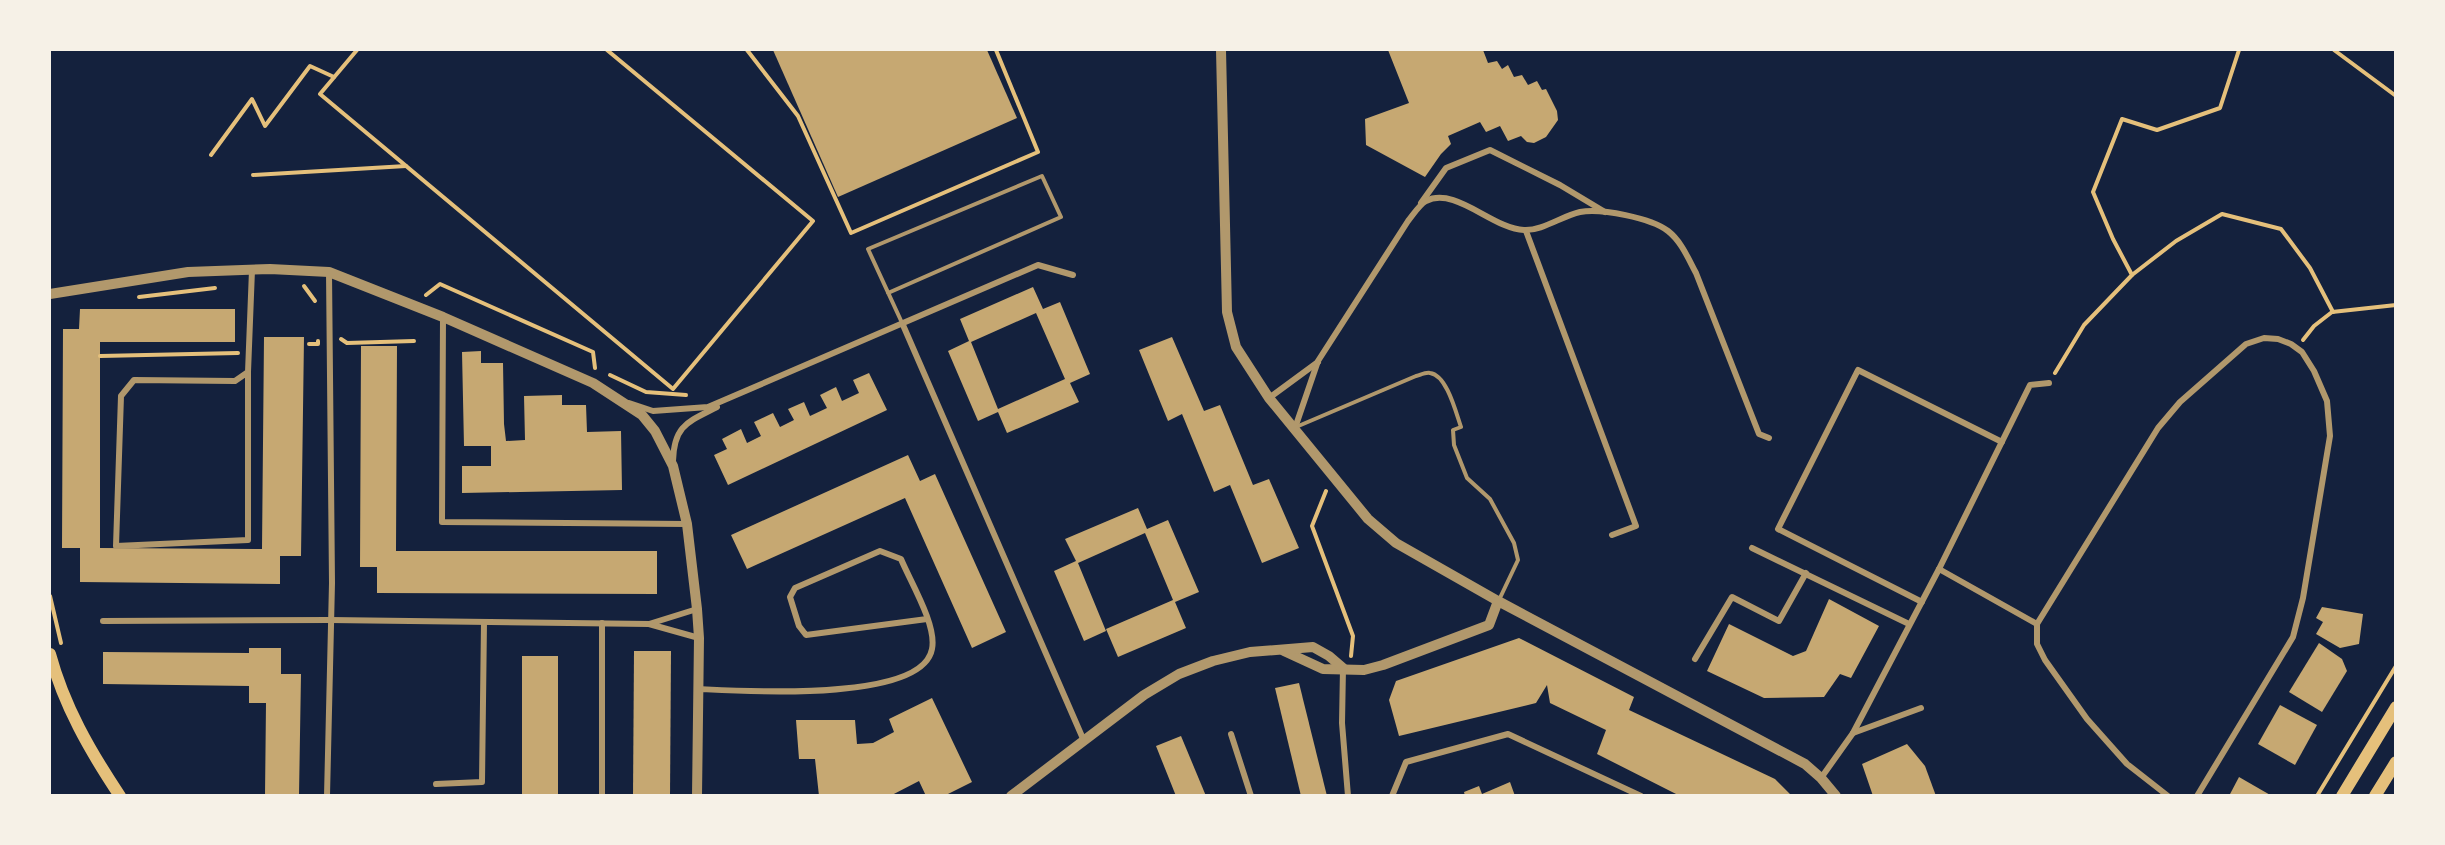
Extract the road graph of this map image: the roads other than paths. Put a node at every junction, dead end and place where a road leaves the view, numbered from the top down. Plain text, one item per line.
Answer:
1 (1221, 50) edge
2 (1606, 212) junction
3 (1408, 221) junction
4 (1526, 231) junction
5 (252, 270) junction
6 (329, 272) junction
7 (1073, 274) dead end
8 (888, 293) junction
9 (50, 295) edge
10 (443, 317) junction
11 (903, 325) junction
12 (1318, 361) junction
13 (248, 372) junction
14 (2049, 383) road end
15 (744, 392) junction
16 (1269, 398) junction
17 (620, 399) junction
18 (1294, 428) junction
19 (1769, 438) dead end
20 (2002, 442) junction
21 (673, 466) junction
22 (687, 524) junction
23 (1612, 535) dead end
24 (1752, 548) dead end
25 (1939, 570) junction
26 (1806, 573) junction
27 (1498, 601) junction
28 (1922, 602) junction
29 (697, 609) junction
30 (927, 619) junction
31 (330, 620) junction
32 (103, 621) dead end
33 (484, 622) junction
34 (602, 623) junction
35 (649, 624) junction
36 (1909, 624) junction
37 (2037, 624) junction
38 (699, 638) junction
39 (50, 654) edge
40 (1695, 659) dead end
41 (1346, 669) junction
42 (699, 689) junction
43 (2396, 707) edge
44 (1921, 708) dead end
45 (1853, 733) junction
46 (1231, 734) dead end
47 (1084, 741) junction
48 (2396, 762) edge
49 (1821, 778) junction
50 (436, 784) dead end
51 (120, 795) edge
52 (327, 795) edge
53 (602, 795) edge
54 (697, 795) edge
55 (1011, 795) edge
56 (1251, 795) edge
57 (1348, 795) edge
58 (1392, 795) edge
59 (1641, 795) edge
60 (1836, 795) edge
61 (2168, 795) edge
62 (2197, 795) edge
63 (2342, 795) edge
64 (2375, 795) edge

1 - 16 street
2 - 3 street
2 - 4 street
2 - 19 street
3 - 4 street
3 - 12 street
4 - 23 street
5 - 6 street
5 - 9 street
5 - 13 street
6 - 10 street
6 - 31 street
7 - 11 street
8 - 8 lane
8 - 11 lane
10 - 17 street
10 - 22 street
11 - 15 street
11 - 47 street
12 - 16 street
12 - 18 street
13 - 13 street
14 - 20 street
15 - 17 street
15 - 21 street
16 - 18 street
17 - 21 street
18 - 27 street
18 - 27 lane
20 - 25 street
20 - 28 street
21 - 22 street
22 - 29 street
24 - 26 street
25 - 28 street
25 - 37 street
26 - 36 street
26 - 40 street
27 - 41 street
27 - 49 street
28 - 36 street
29 - 35 street
29 - 38 street
30 - 30 street
30 - 42 street
31 - 32 street
31 - 33 street
31 - 52 street
33 - 34 street
33 - 50 street
34 - 35 street
34 - 53 street
35 - 38 street
36 - 45 street
37 - 61 street
37 - 62 street
38 - 42 street
39 - 51 main road
41 - 47 street
41 - 57 street
42 - 54 street
43 - 63 main road
44 - 45 street
45 - 49 street
46 - 56 street
47 - 55 street
48 - 64 main road
49 - 60 street
58 - 59 street

